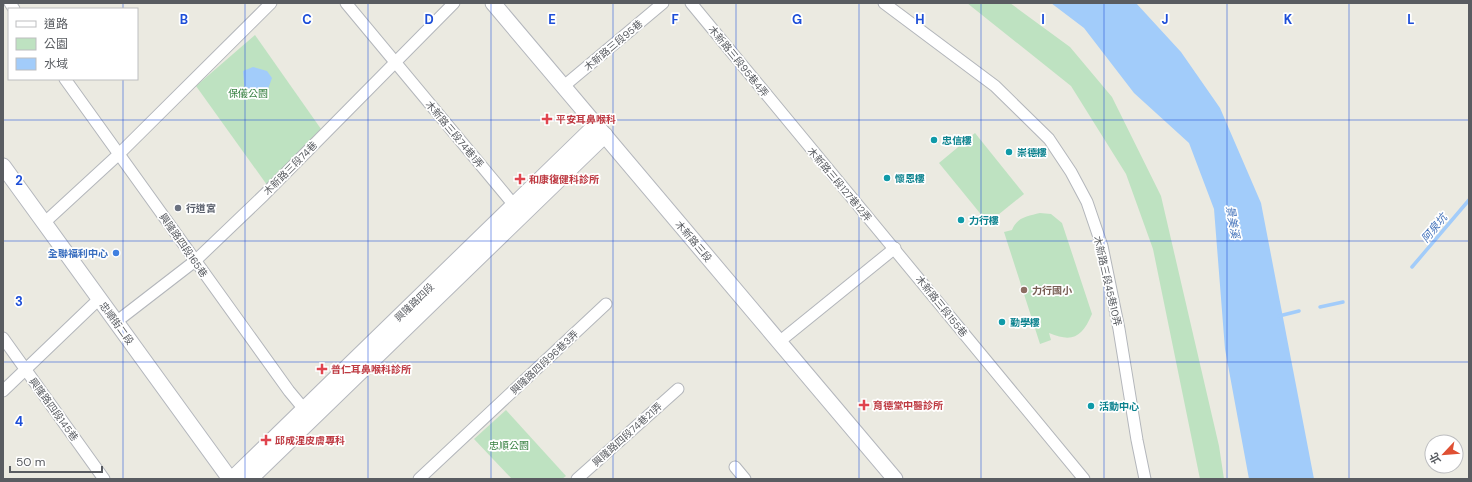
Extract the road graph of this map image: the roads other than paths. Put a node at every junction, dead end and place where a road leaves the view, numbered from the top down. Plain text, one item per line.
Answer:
1 (271, 3) edge
2 (346, 3) edge
3 (454, 3) edge
4 (494, 3) edge
5 (663, 3) edge
6 (691, 3) edge
7 (884, 3) edge
8 (395, 63) junction
9 (66, 80) edge
10 (564, 86) junction
11 (786, 120) joint
12 (600, 130) junction
13 (119, 154) junction
14 (3, 166) edge
15 (514, 205) junction
16 (44, 223) junction
17 (895, 248) junction
18 (195, 261) junction
19 (99, 299) junction
20 (606, 304) dead end
21 (116, 322) junction
22 (3, 338) edge
23 (779, 342) junction
24 (26, 370) junction
25 (678, 389) dead end
26 (3, 391) edge
27 (304, 409) junction
28 (735, 467) dead end
29 (104, 479) edge
30 (231, 479) edge
31 (250, 479) edge
32 (419, 479) edge
33 (577, 479) edge
34 (745, 479) edge
35 (895, 479) edge
36 (1084, 479) edge
37 (1145, 479) edge

1 - 13 street
2 - 8 street, 木新路三段74巷1弄
3 - 8 street, 木新路三段74巷
4 - 10 main road, 木新路三段
5 - 10 street, 木新路三段95巷
6 - 11 street, 木新路三段95巷4弄
7 - 37 street, 木新路三段45巷10弄
8 - 15 street, 木新路三段74巷1弄
8 - 18 street, 木新路三段74巷
9 - 13 street, 興隆路四段165巷
10 - 12 main road, 木新路三段
11 - 17 street, 木新路三段127巷12弄
12 - 15 main road, 興隆路四段
12 - 23 main road, 木新路三段
12 - 31 main road, 興隆路四段
13 - 16 street
13 - 18 street, 興隆路四段165巷
14 - 16 main road, 忠順街二段
15 - 27 main road, 興隆路四段
16 - 19 main road, 忠順街二段
17 - 23 street
17 - 36 street, 木新路三段155巷
18 - 21 street, 木新路三段74巷
18 - 27 street, 興隆路四段165巷
19 - 21 main road, 忠順街二段
19 - 24 street
20 - 32 street, 興隆路四段96巷3弄
21 - 30 main road, 忠順街二段
22 - 24 street, 興隆路四段145巷
23 - 35 main road, 木新路三段
24 - 26 street
24 - 29 street, 興隆路四段145巷
25 - 33 street, 興隆路四段74巷21弄
27 - 30 main road, 興隆路四段
28 - 34 street

